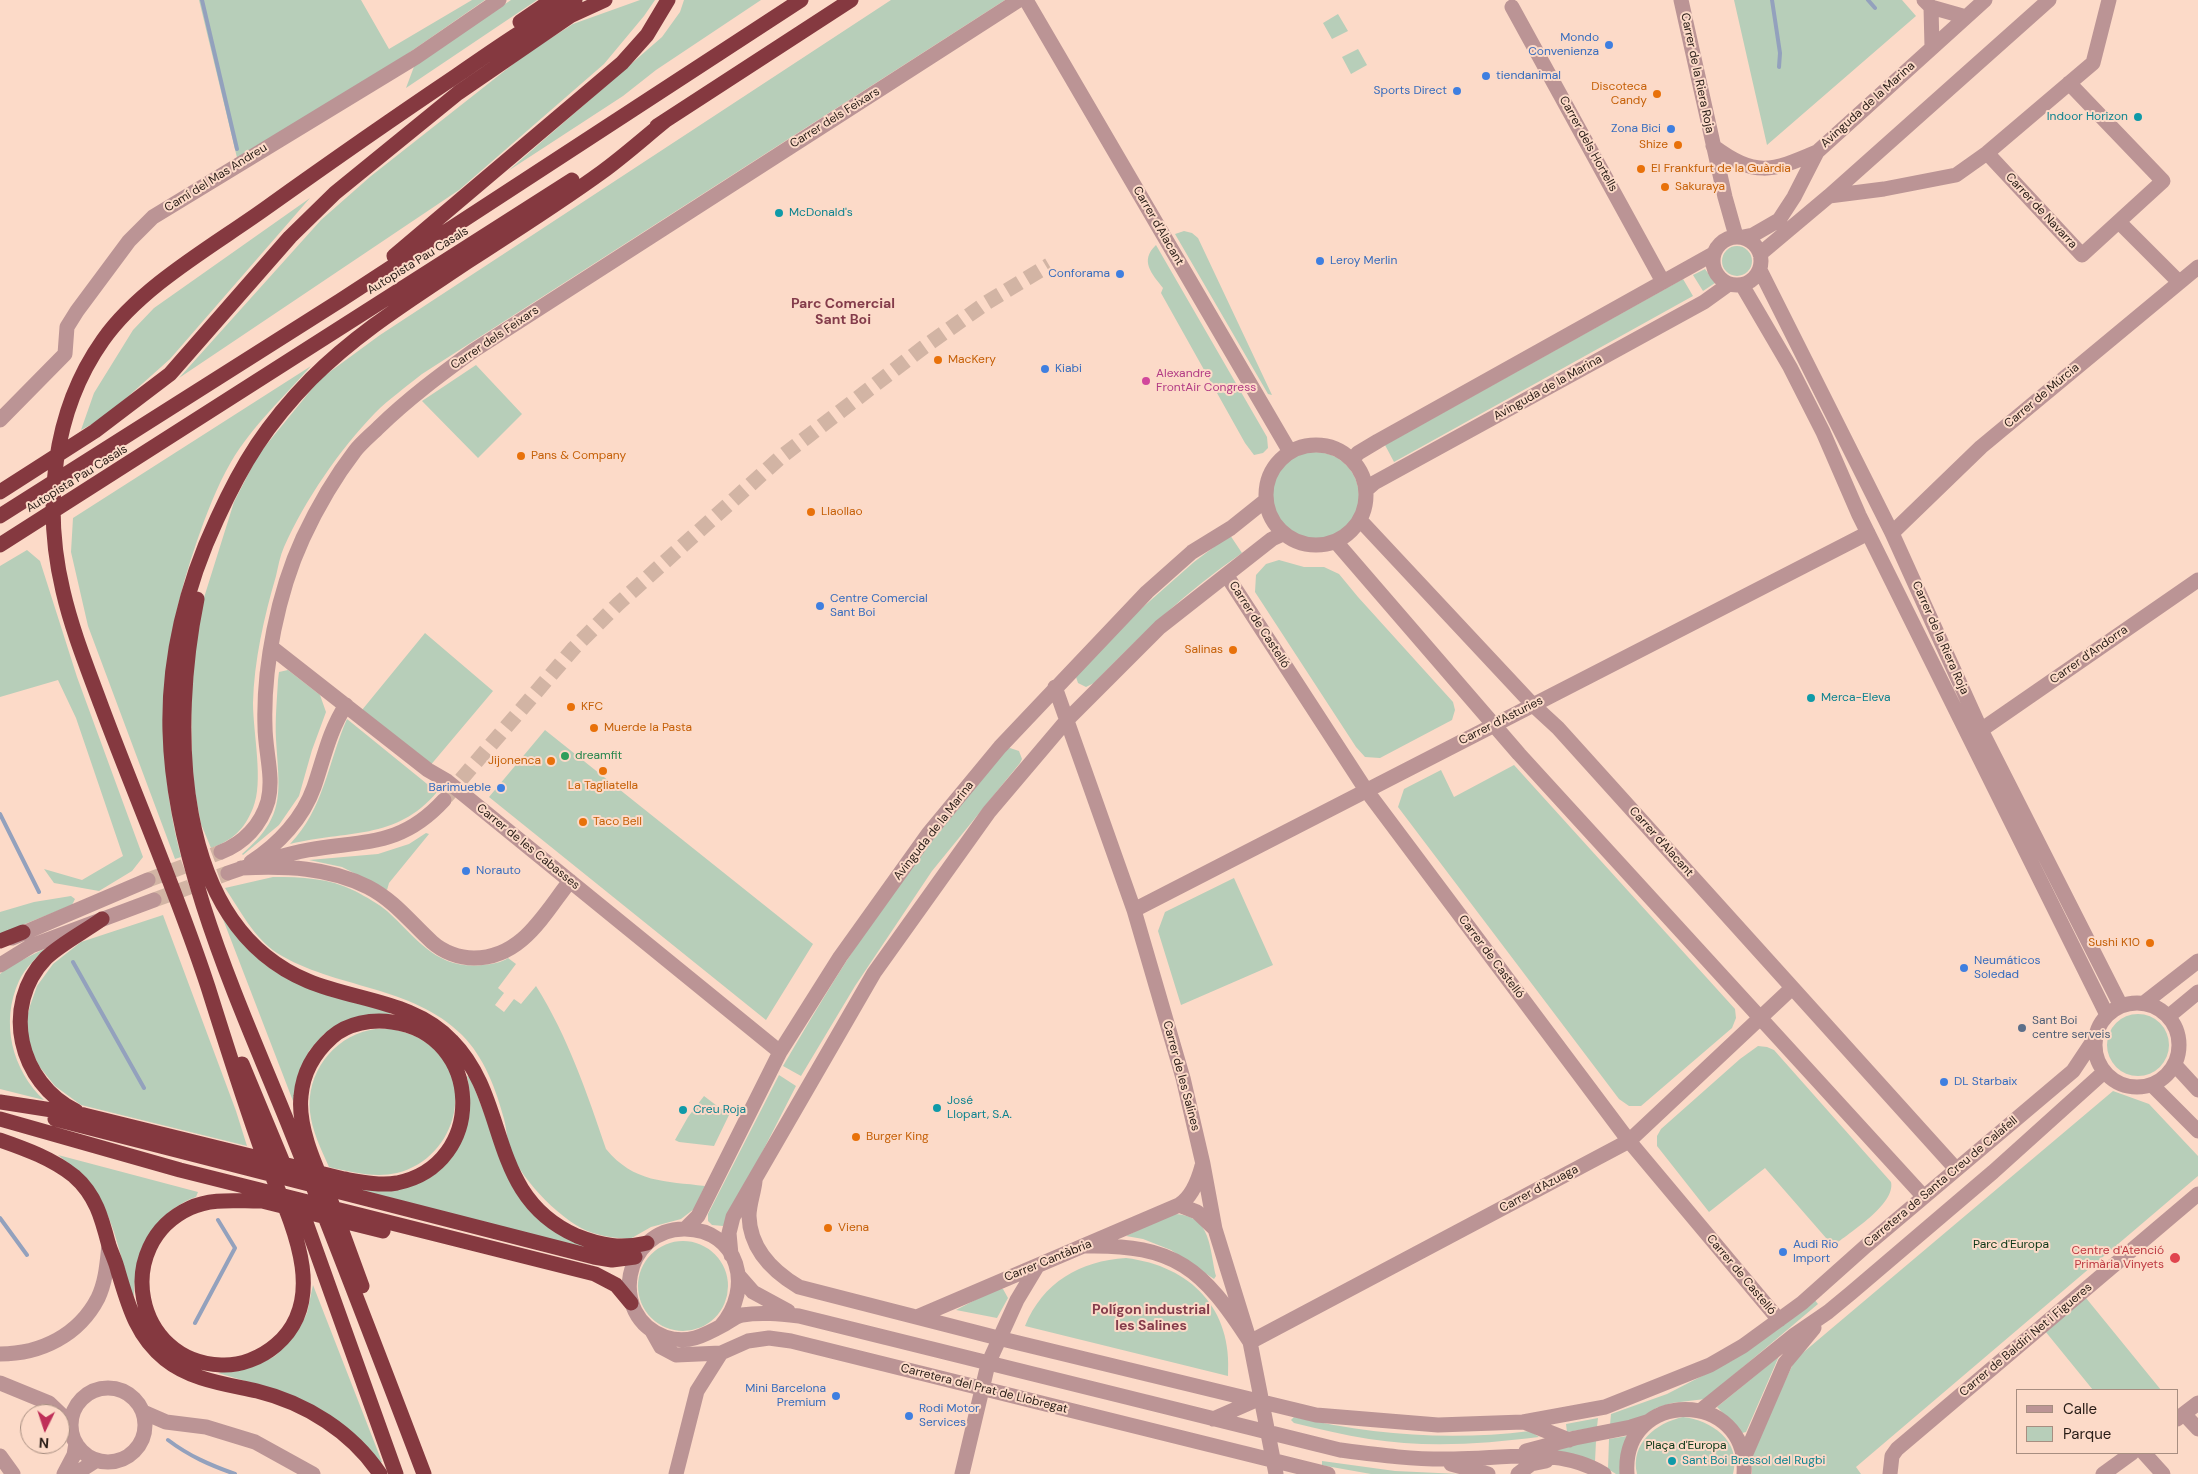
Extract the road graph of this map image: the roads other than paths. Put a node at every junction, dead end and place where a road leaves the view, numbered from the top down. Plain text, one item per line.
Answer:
1 (499, 0) edge
2 (552, 0) edge
3 (575, 0) edge
4 (605, 0) edge
5 (668, 0) edge
6 (801, 0) edge
7 (851, 0) edge
8 (1019, 0) edge
9 (1026, 0) edge
10 (1681, 0) edge
11 (1985, 0) edge
12 (2049, 0) edge
13 (2109, 0) edge
14 (1927, 4) edge
15 (1512, 8) dead end
16 (1966, 17) junction
17 (1932, 47) junction
18 (2069, 83) junction
19 (665, 121) junction
20 (1713, 146) junction
21 (1817, 152) junction
22 (1987, 153) junction
23 (308, 178) junction
24 (1829, 196) junction
25 (2120, 222) junction
26 (1740, 237) junction
27 (1713, 254) junction
28 (1760, 254) junction
29 (2198, 267) edge
30 (1760, 270) junction
31 (1663, 282) junction
32 (2179, 282) junction
33 (1736, 284) junction
34 (341, 300) junction
35 (0, 420) edge
36 (1290, 452) junction
37 (1352, 460) junction
38 (237, 475) junction
39 (1366, 490) junction
40 (0, 492) edge
41 (1266, 500) junction
42 (0, 516) edge
43 (1360, 520) junction
44 (1868, 533) junction
45 (1892, 533) junction
46 (1283, 534) junction
47 (1336, 542) junction
48 (0, 545) edge
49 (1227, 576) junction
50 (2198, 580) edge
51 (271, 648) junction
52 (1055, 687) junction
53 (1533, 705) junction
54 (346, 706) junction
55 (1067, 720) junction
56 (1494, 724) junction
57 (1981, 730) junction
58 (1366, 790) junction
59 (444, 800) tunnel mouth
60 (221, 852) tunnel mouth
61 (234, 870) junction
62 (148, 880) tunnel mouth
63 (570, 881) junction
64 (154, 900) tunnel mouth
65 (1134, 910) junction
66 (102, 919) junction
67 (23, 932) junction
68 (0, 941) edge
69 (0, 945) edge
70 (2198, 961) edge
71 (200, 964) junction
72 (0, 965) edge
73 (1792, 988) junction
74 (2198, 992) edge
75 (2144, 1003) junction
76 (2121, 1006) junction
77 (2107, 1015) junction
78 (2169, 1016) junction
79 (1760, 1018) junction
80 (2095, 1038) junction
81 (780, 1052) junction
82 (2175, 1065) junction
83 (2104, 1072) junction
84 (2152, 1085) junction
85 (2198, 1090) edge
86 (0, 1104) edge
87 (84, 1116) junction
88 (0, 1120) edge
89 (2197, 1129) edge
90 (0, 1130) edge
91 (0, 1140) edge
92 (1629, 1141) junction
93 (306, 1154) junction
94 (1203, 1164) junction
95 (1956, 1169) junction
96 (755, 1180) junction
97 (2198, 1194) edge
98 (1924, 1196) junction
99 (259, 1201) junction
100 (1179, 1204) junction
101 (685, 1229) junction
102 (1215, 1229) junction
103 (647, 1243) junction
104 (109, 1246) junction
105 (1085, 1246) junction
106 (731, 1255) junction
107 (635, 1257) junction
108 (1038, 1264) junction
109 (563, 1265) junction
110 (739, 1276) junction
111 (631, 1303) junction
112 (1828, 1312) junction
113 (799, 1316) junction
114 (917, 1317) junction
115 (1779, 1320) junction
116 (721, 1326) junction
117 (651, 1330) junction
118 (998, 1338) junction
119 (1250, 1342) junction
120 (721, 1353) junction
121 (0, 1354) edge
122 (988, 1364) junction
123 (0, 1383) edge
124 (982, 1389) junction
125 (1257, 1402) junction
126 (2198, 1403) edge
127 (1700, 1410) junction
128 (143, 1412) junction
129 (2180, 1416) edge
130 (1213, 1419) junction
131 (1651, 1420) junction
132 (166, 1422) junction
133 (1523, 1422) junction
134 (71, 1424) junction
135 (2198, 1429) edge
136 (1267, 1431) junction
137 (145, 1432) junction
138 (1569, 1440) junction
139 (76, 1443) junction
140 (2131, 1454) edge
141 (2145, 1454) edge
142 (0, 1456) edge
143 (1512, 1456) junction
144 (1744, 1458) junction
145 (1430, 1459) junction
146 (1557, 1459) junction
147 (97, 1460) junction
148 (1274, 1467) edge
149 (14, 1474) edge
150 (64, 1474) edge
151 (75, 1474) edge
152 (313, 1474) edge
153 (380, 1474) edge
154 (396, 1474) edge
155 (424, 1474) edge
156 (676, 1474) edge
157 (962, 1474) edge
158 (1328, 1474) edge
159 (1488, 1474) edge
160 (1518, 1474) edge
161 (1604, 1474) edge
162 (1627, 1474) edge
163 (1744, 1474) edge
164 (1890, 1474) edge
165 (2103, 1474) edge
166 (2163, 1474) edge

1 - 35 street, Camí del Mas Andreu
2 - 23 highway
3 - 23 highway
4 - 40 highway
5 - 34 highway
6 - 34 highway, Autopista Pau Casals
7 - 19 highway, Autopista Pau Casals
8 - 51 street, Carrer dels Feixars
9 - 36 street, Carrer d'Alacant
10 - 20 street, Carrer de la Riera Roja
11 - 16 street, Avinguda de la Marina
12 - 24 street
13 - 18 street
14 - 16 street
14 - 17 street
15 - 31 street, Carrer dels Hortells
16 - 17 street, Avinguda de la Marina
17 - 21 street, Avinguda de la Marina
18 - 22 street
18 - 25 street, Carrer de Navarra
19 - 38 highway
19 - 48 highway, Autopista Pau Casals
20 - 21 street, Carrer de la Riera Roja
20 - 26 street, Carrer de la Riera Roja
21 - 26 street, Avinguda de la Marina
22 - 24 street
22 - 25 street, Carrer de Navarra
23 - 71 highway
24 - 28 street
25 - 32 street
26 - 27 street
26 - 28 street
27 - 31 street
27 - 33 street
28 - 30 street
29 - 32 street, Carrer de Múrcia
30 - 33 street
30 - 45 street, Carrer de la Riera Roja
31 - 37 street
32 - 45 street, Carrer de Múrcia
33 - 39 street, Avinguda de la Marina
33 - 44 street, Carrer de la Riera Roja
34 - 42 highway, Autopista Pau Casals
36 - 37 street
36 - 41 street
37 - 39 street
38 - 93 highway
38 - 103 highway
39 - 43 street
41 - 46 street
41 - 52 street, Avinguda de la Marina
43 - 47 street
43 - 53 street, Carrer d'Alacant
44 - 53 street, Carrer d'Asturies
44 - 77 street, Carrer de la Riera Roja
45 - 57 street, Carrer de la Riera Roja
46 - 47 street
46 - 49 street
47 - 56 street
49 - 55 street
49 - 58 street, Carrer de Castelló
50 - 57 street, Carrer d'Andorra
51 - 54 street, Carrer de les Cabasses
51 - 60 street, Carrer dels Feixars
52 - 55 street, Carrer de les Salines
52 - 81 street, Avinguda de la Marina
53 - 56 street, Carrer d'Asturies
53 - 73 street, Carrer d'Alacant
54 - 61 street
54 - 63 street, Carrer de les Cabasses
55 - 65 street, Carrer de les Salines
55 - 96 street
56 - 58 street, Carrer d'Asturies
56 - 79 street
57 - 76 street, Carrer de la Riera Roja
58 - 65 street, Carrer d'Asturies
58 - 92 street, Carrer de Castelló
59 - 61 street
61 - 63 street
62 - 67 street
63 - 81 street, Carrer de les Cabasses
64 - 66 street
65 - 94 street, Carrer de les Salines
66 - 72 street
66 - 87 highway
67 - 68 highway
67 - 69 street
70 - 75 street
71 - 99 highway
71 - 154 highway
73 - 79 street, Carrer d'Azuaga
73 - 95 street, Carrer d'Alacant
74 - 78 street
75 - 76 street
75 - 78 street
76 - 77 street
77 - 80 street
78 - 82 street
79 - 92 street, Carrer d'Azuaga
79 - 98 street
80 - 83 street
80 - 95 street, Carretera de Santa Creu de Calafell
81 - 101 street, Avinguda de la Marina
82 - 84 street
82 - 85 street
83 - 84 street
83 - 112 street, Carretera de Santa Creu de Calafell
84 - 89 street
86 - 87 highway
86 - 107 highway
87 - 93 highway
88 - 109 highway
90 - 99 highway
91 - 104 highway
92 - 115 street, Carrer de Castelló
92 - 119 street, Carrer d'Azuaga
93 - 155 highway
94 - 100 street, Carrer Cantàbria
94 - 102 street, Carrer de les Salines
95 - 98 street, Carretera de Santa Creu de Calafell
96 - 106 street
96 - 114 street
97 - 164 street, Carrer de Baldiri Net i Figueres
98 - 115 street, Carretera de Santa Creu de Calafell
99 - 109 highway
100 - 102 street
100 - 105 street, Carrer Cantàbria
101 - 103 street
101 - 106 street
102 - 119 street, Carrer de les Salines
103 - 107 street
104 - 121 street
104 - 153 highway
105 - 108 street, Carrer Cantàbria
105 - 119 street
106 - 110 street
107 - 111 street
108 - 114 street, Carrer Cantàbria
108 - 118 street
109 - 111 highway
110 - 113 street
110 - 116 street
111 - 117 street
112 - 127 street, Carretera de Santa Creu de Calafell
112 - 144 street, Carretera de Santa Creu de Calafell
113 - 116 street
113 - 122 street
114 - 118 street
115 - 133 street
116 - 117 street
117 - 120 street, Carretera del Prat de Llobregat
118 - 122 street
118 - 125 street
119 - 125 street, Carrer de les Salines
120 - 124 street, Carretera del Prat de Llobregat
120 - 156 street
122 - 124 street
122 - 130 street
123 - 134 street
124 - 148 street, Carretera del Prat de Llobregat
124 - 157 street
125 - 130 street
125 - 133 street
125 - 136 street, Carrer de les Salines
126 - 129 street
127 - 131 street
127 - 144 street
128 - 132 street
128 - 134 street
128 - 137 street
129 - 135 street
130 - 136 street
131 - 138 street
131 - 162 street
132 - 137 street
132 - 152 street
133 - 138 street
134 - 139 street
136 - 145 street
136 - 148 street, Carrer de les Salines
137 - 147 street
138 - 143 street
139 - 147 street
139 - 150 street
140 - 165 street
141 - 166 street
142 - 149 street
143 - 145 street
143 - 146 street
144 - 163 street
145 - 159 street
146 - 160 street
146 - 161 street
147 - 151 street
148 - 158 street, Carretera del Prat de Llobregat

